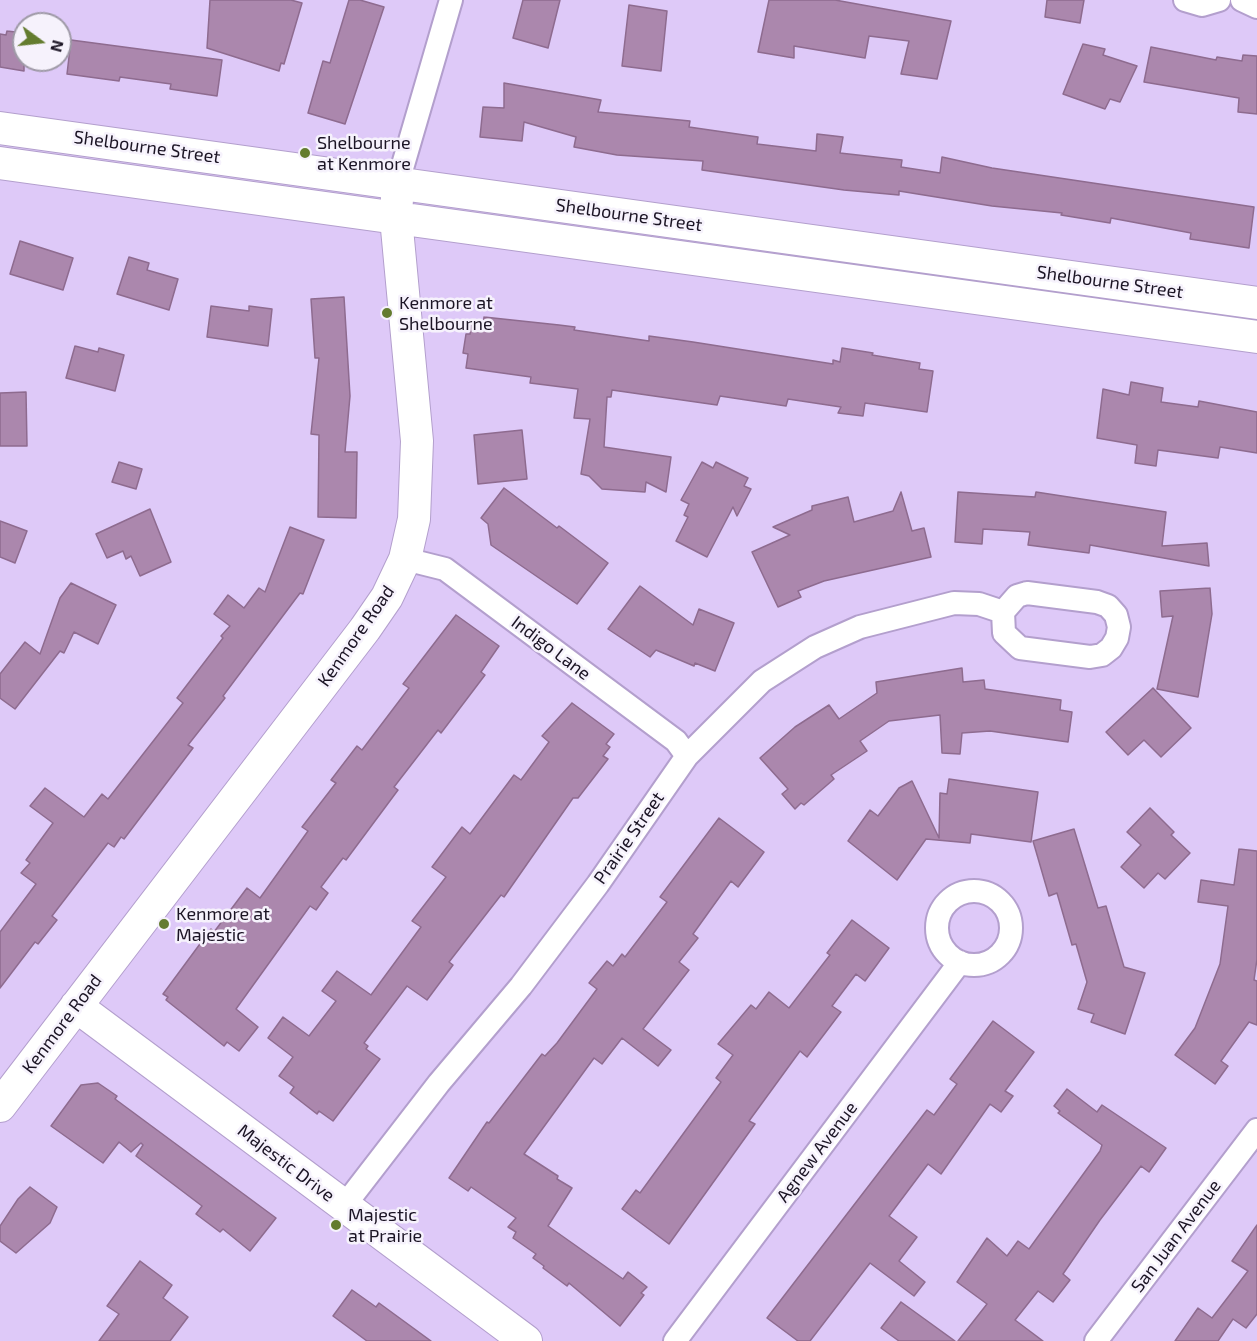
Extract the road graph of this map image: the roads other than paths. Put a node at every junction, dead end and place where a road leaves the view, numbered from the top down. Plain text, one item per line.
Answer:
1 (451, 0) edge
2 (1185, 0) edge
3 (1219, 0) edge
4 (1242, 0) edge
5 (1257, 7) edge
6 (0, 128) edge
7 (0, 163) edge
8 (398, 182) junction
9 (396, 218) junction
10 (1257, 303) edge
11 (1257, 337) edge
12 (405, 559) junction
13 (1003, 612) junction
14 (687, 756) junction
15 (960, 962) dead end
16 (76, 1006) junction
17 (0, 1106) edge
18 (1257, 1130) edge
19 (344, 1206) junction
20 (526, 1341) edge
21 (675, 1341) edge
22 (1096, 1341) edge

1 - 8 street, Kenmore Road
2 - 3 street
4 - 5 street
6 - 8 main road, Shelbourne Street
7 - 9 main road, Shelbourne Street
8 - 9 main road, Kenmore Road
8 - 10 main road, Shelbourne Street
9 - 11 main road, Shelbourne Street
9 - 12 main road, Kenmore Road
12 - 14 street, Indigo Lane
12 - 16 main road, Kenmore Road
13 - 13 street
13 - 14 street, Prairie Street
14 - 19 street, Prairie Street
15 - 21 street, Agnew Avenue
16 - 17 main road, Kenmore Road
16 - 19 main road, Majestic Drive
18 - 22 street, San Juan Avenue
19 - 20 main road, Majestic Drive

